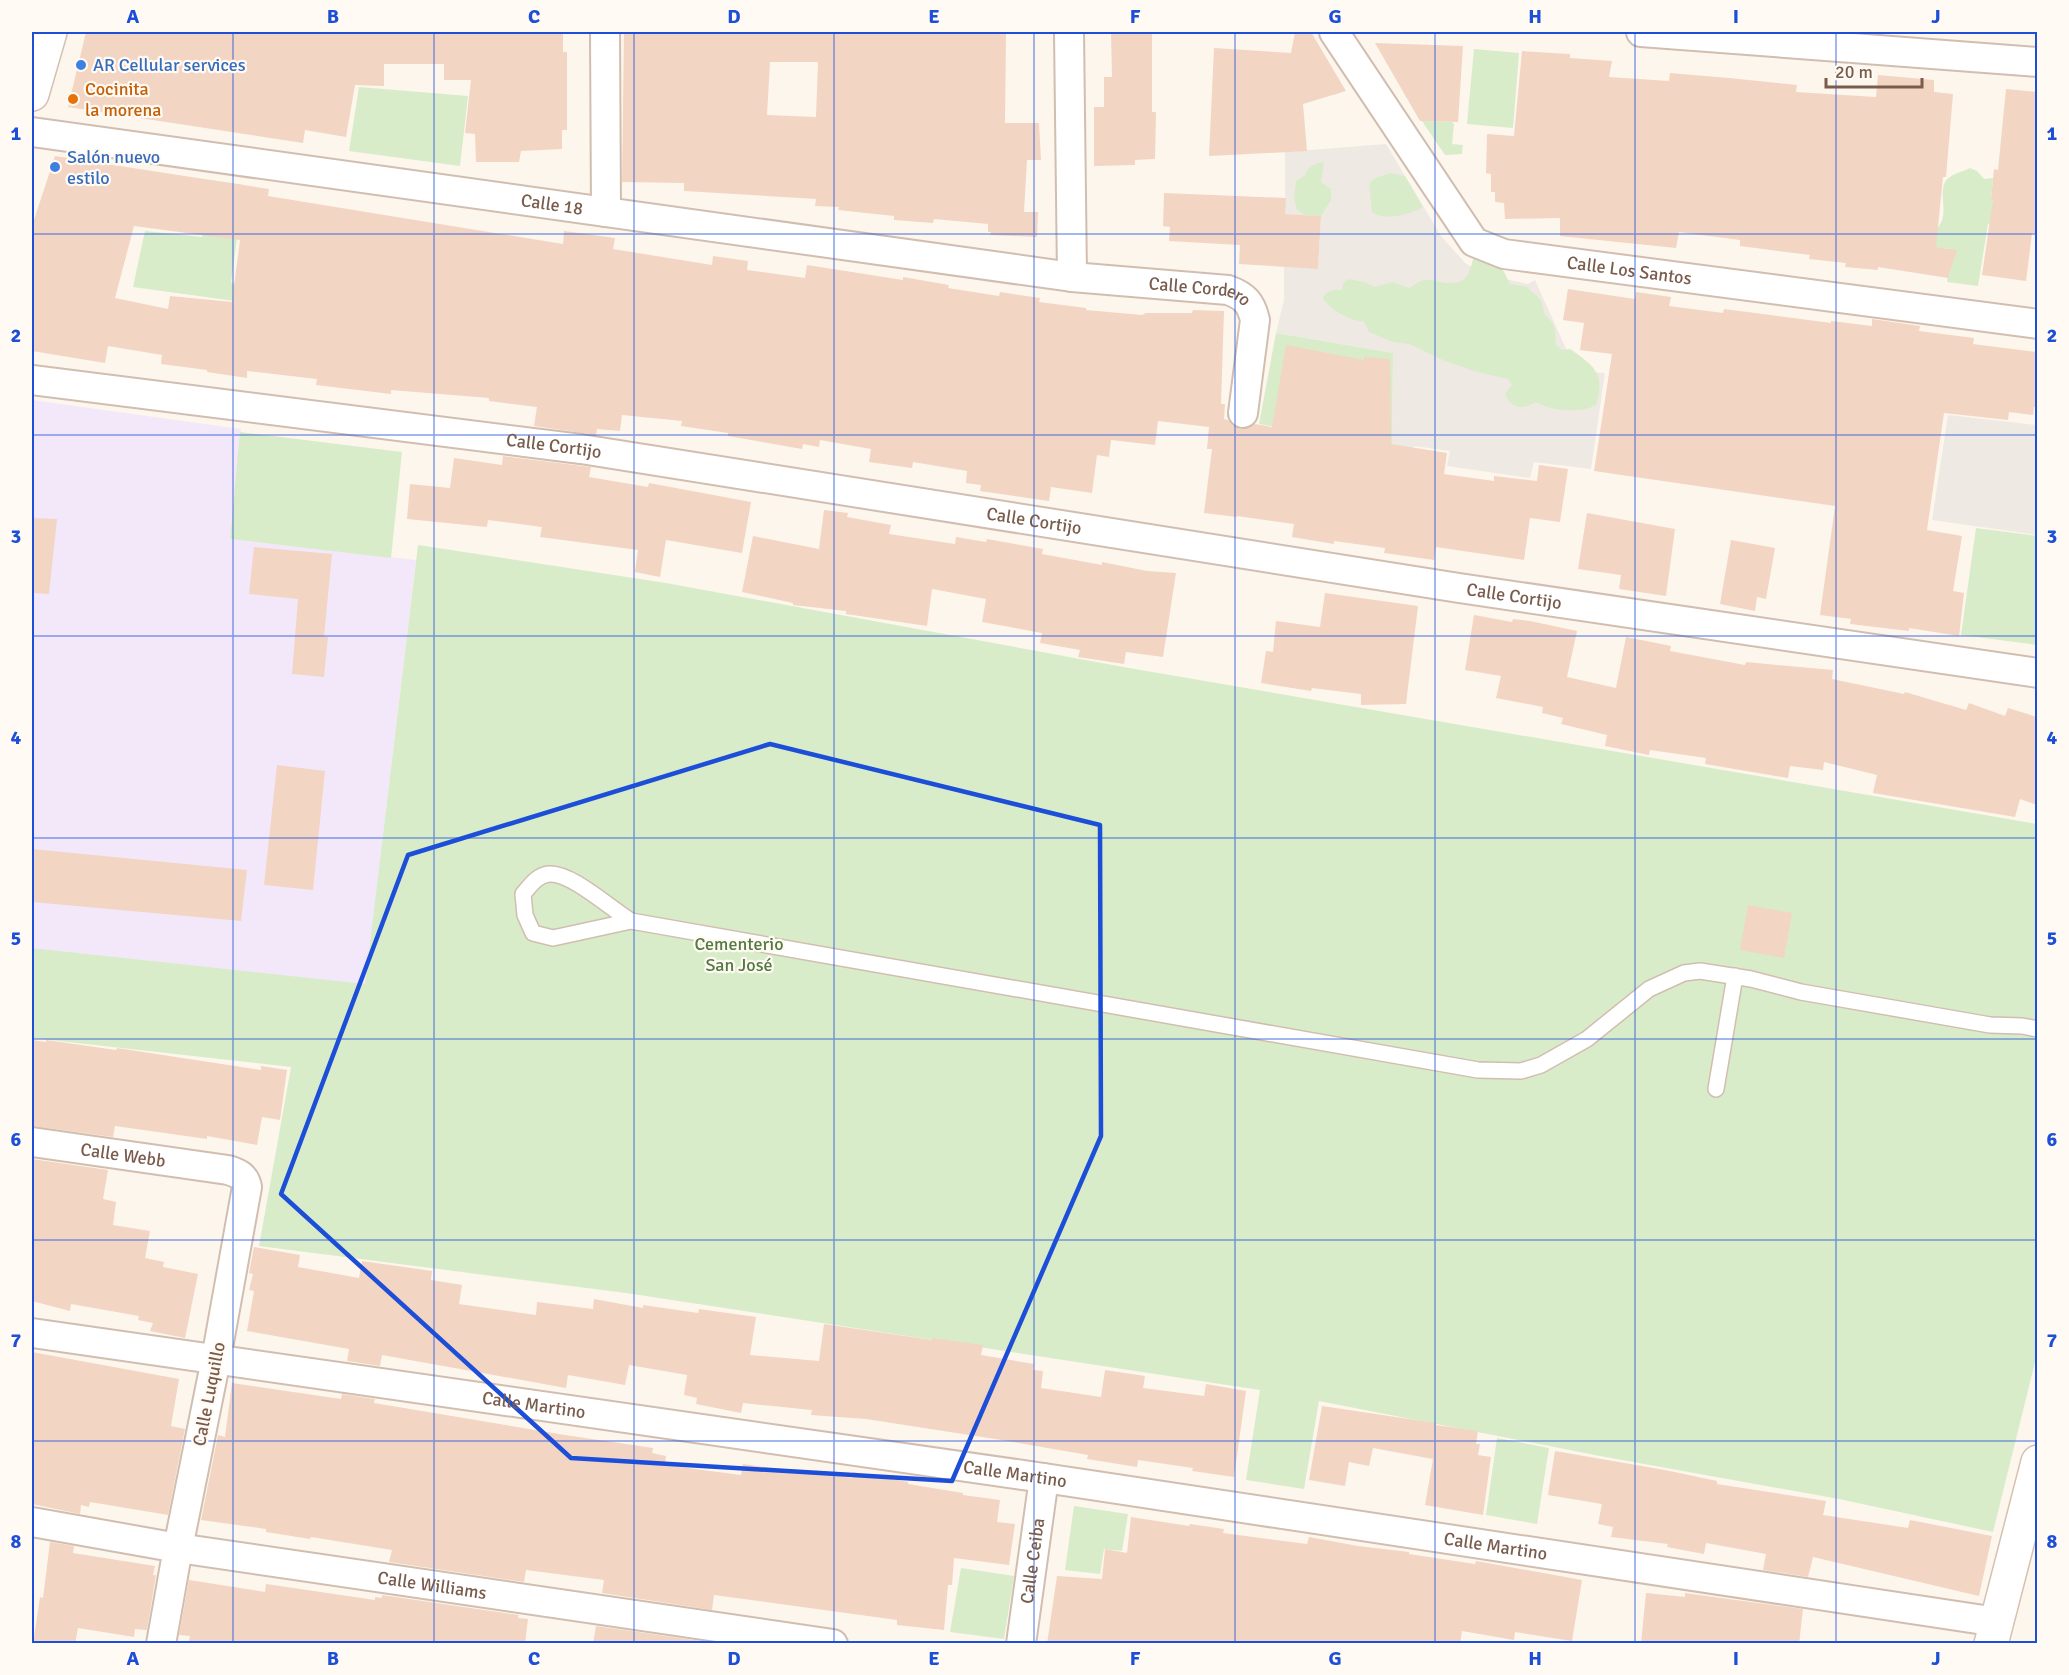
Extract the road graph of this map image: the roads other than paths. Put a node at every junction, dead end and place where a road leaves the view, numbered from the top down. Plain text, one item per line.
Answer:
1 (50, 32) edge
2 (605, 32) edge
3 (1069, 32) edge
4 (1334, 32) edge
5 (1641, 32) edge
6 (1737, 35) edge
7 (2037, 62) edge
8 (34, 76) edge
9 (32, 132) edge
10 (606, 212) junction
11 (1072, 277) junction
12 (2037, 324) edge
13 (32, 380) edge
14 (1244, 413) dead end
15 (2037, 673) edge
16 (631, 921) junction
17 (1735, 976) junction
18 (2037, 1029) edge
19 (1716, 1089) dead end
20 (32, 1142) edge
21 (213, 1168) joint
22 (32, 1334) edge
23 (216, 1359) junction
24 (2037, 1461) edge
25 (1044, 1478) junction
26 (32, 1522) edge
27 (178, 1548) junction
28 (1994, 1633) edge
29 (161, 1644) edge
30 (833, 1644) edge
31 (1021, 1644) edge

1 - 8 street
2 - 10 street
3 - 11 street
4 - 12 street, Calle Los Santos
5 - 6 street
6 - 7 street
9 - 10 street, Calle 18
10 - 11 street, Calle 18
11 - 14 street, Calle Cordero
13 - 15 street, Calle Cortijo
16 - 16 lane
16 - 17 lane
17 - 18 lane
17 - 19 lane
20 - 21 street, Calle Webb
21 - 23 street, Calle Luquillo
22 - 23 street, Calle Martino
23 - 25 street, Calle Martino
23 - 27 street, Calle Luquillo
24 - 28 street
25 - 28 street, Calle Martino
25 - 31 street, Calle Ceiba
26 - 27 street, Calle Williams
27 - 29 street, Calle Luquillo
27 - 30 street, Calle Williams

